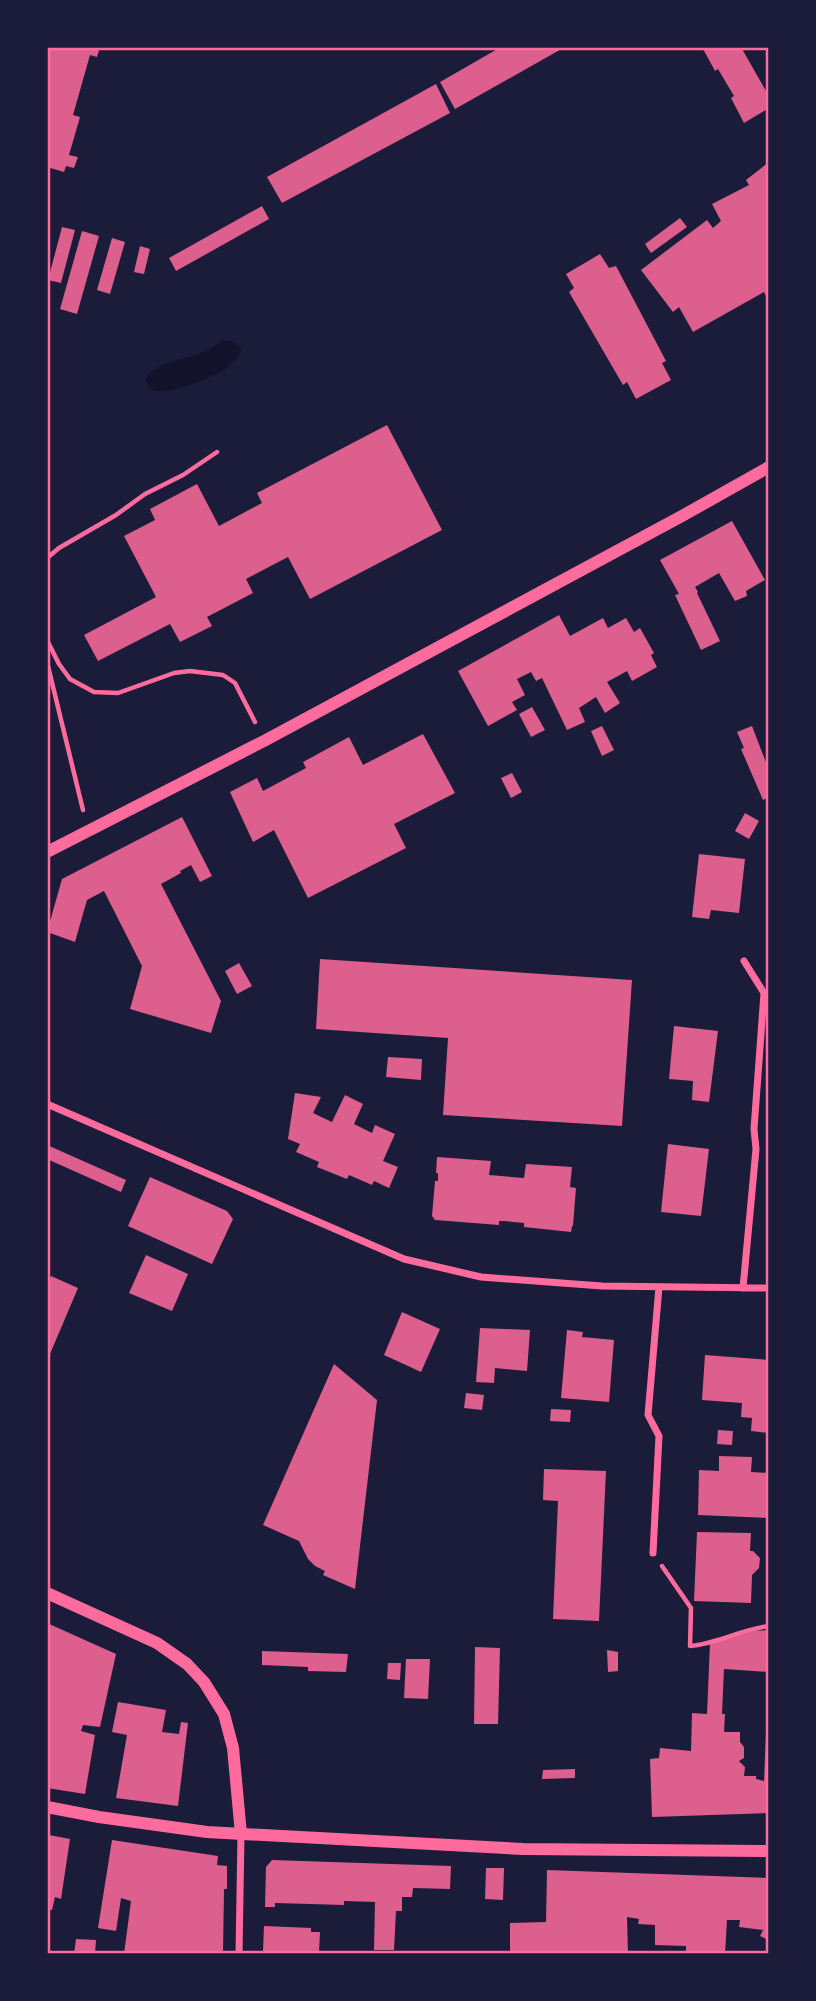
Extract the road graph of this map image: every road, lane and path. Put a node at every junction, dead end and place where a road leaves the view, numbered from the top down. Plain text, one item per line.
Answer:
1 (218, 452) dead end
2 (769, 467) edge
3 (47, 558) edge
4 (47, 640) edge
5 (47, 662) edge
6 (264, 741) junction
7 (88, 831) junction
8 (47, 852) edge
9 (744, 961) dead end
10 (47, 1104) edge
11 (659, 1287) junction
12 (743, 1288) junction
13 (769, 1289) edge
14 (653, 1553) joint
15 (47, 1593) edge
16 (769, 1626) edge
17 (47, 1807) edge
18 (241, 1834) junction
19 (769, 1852) edge
20 (239, 1954) edge

1 - 3 path
2 - 6 street
4 - 6 path
5 - 7 path
6 - 7 street
7 - 8 street
9 - 12 street
10 - 11 street
11 - 12 street
11 - 14 street
12 - 13 street
14 - 16 path
15 - 18 street
17 - 18 street
18 - 19 street
18 - 20 street

